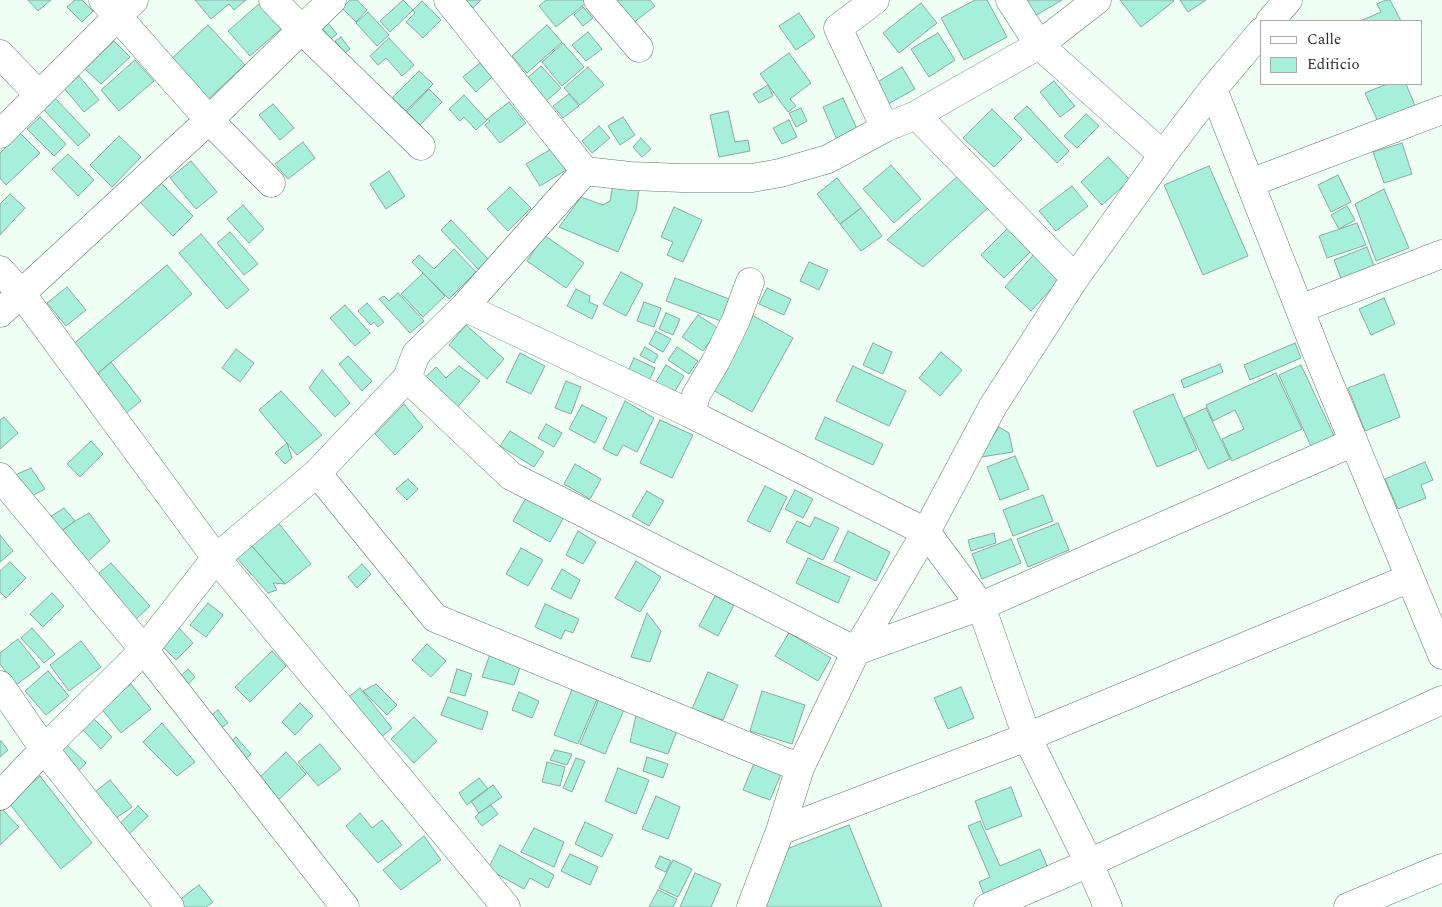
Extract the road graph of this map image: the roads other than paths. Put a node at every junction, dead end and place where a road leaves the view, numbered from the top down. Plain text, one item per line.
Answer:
1 (273, 0) edge
2 (332, 0) edge
3 (448, 0) edge
4 (598, 0) edge
5 (875, 0) edge
6 (1010, 0) edge
7 (1097, 0) edge
8 (1288, 0) edge
9 (118, 5) edge
10 (1271, 20) edge
11 (301, 30) junction
12 (1260, 33) edge
13 (1039, 45) junction
14 (639, 48) dead end
15 (0, 54) edge
16 (1214, 89) junction
17 (39, 95) junction
18 (1442, 110) edge
19 (916, 115) junction
20 (210, 120) junction
21 (885, 128) junction
22 (0, 134) edge
23 (421, 146) dead end
24 (1163, 155) junction
25 (585, 171) junction
26 (271, 183) dead end
27 (1250, 183) junction
28 (1442, 254) edge
29 (0, 270) edge
30 (1075, 278) junction
31 (750, 282) dead end
32 (21, 293) junction
33 (464, 307) junction
34 (1300, 308) junction
35 (0, 313) edge
36 (407, 378) junction
37 (691, 414) junction
38 (1354, 442) junction
39 (317, 473) junction
40 (0, 477) edge
41 (926, 532) junction
42 (216, 558) junction
43 (1410, 578) junction
44 (981, 606) junction
45 (144, 650) junction
46 (856, 651) junction
47 (1442, 655) edge
48 (0, 685) edge
49 (1442, 700) edge
50 (1028, 737) junction
51 (44, 749) junction
52 (800, 768) junction
53 (0, 796) edge
54 (780, 831) junction
55 (1089, 863) junction
56 (1442, 868) edge
57 (170, 907) edge
58 (345, 907) edge
59 (506, 907) edge
60 (751, 907) edge
61 (988, 907) edge
62 (1108, 907) edge
63 (1348, 907) edge

1 - 11 street
2 - 11 street
3 - 25 street
4 - 14 street
5 - 21 street
6 - 13 street
7 - 13 street
8 - 10 street
9 - 17 street
9 - 20 street
11 - 20 street
11 - 23 street
12 - 16 street
13 - 19 street
13 - 24 street
15 - 17 street
16 - 24 street
16 - 27 street
17 - 22 street
18 - 27 street
19 - 21 street
19 - 30 street
20 - 26 street
20 - 32 street
21 - 25 street
24 - 30 street
25 - 33 street
27 - 34 street
28 - 34 street
29 - 32 street
30 - 41 street
31 - 37 street
32 - 35 street
32 - 42 street
33 - 36 street
33 - 37 street
34 - 38 street
36 - 39 street
36 - 46 street
37 - 41 street
38 - 43 street
38 - 44 street
39 - 42 street
39 - 52 street
40 - 45 street
41 - 44 street
41 - 46 street
42 - 45 street
42 - 59 street
43 - 47 street
43 - 50 street
44 - 46 street
44 - 50 street
45 - 51 street
45 - 58 street
46 - 52 street
48 - 51 street
49 - 55 street
50 - 54 street
50 - 55 street
51 - 53 street
51 - 57 street
52 - 54 street
54 - 60 street
55 - 61 street
55 - 62 street
56 - 63 street

